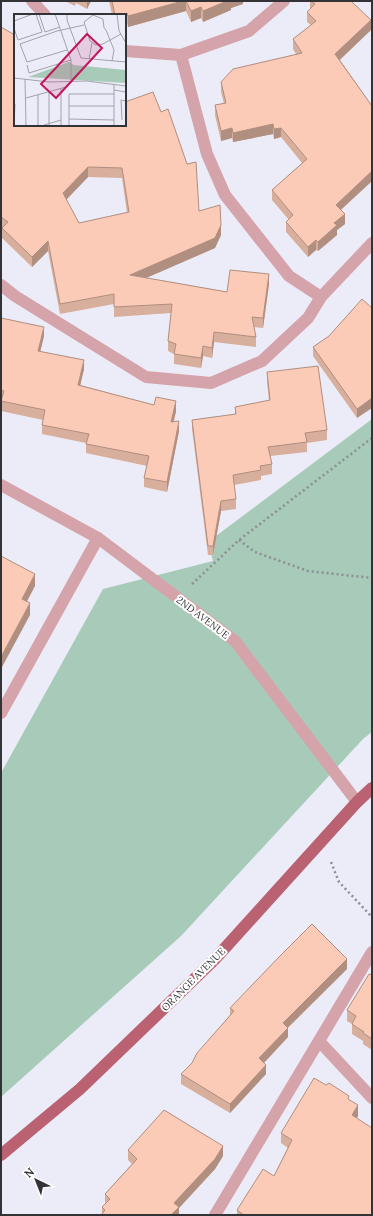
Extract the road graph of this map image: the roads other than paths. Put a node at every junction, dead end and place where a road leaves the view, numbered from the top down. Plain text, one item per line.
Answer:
1 (32, 1) edge
2 (284, 1) edge
3 (44, 14) edge
4 (126, 51) edge
5 (181, 55) junction
6 (372, 243) edge
7 (1, 285) edge
8 (321, 297) junction
9 (1, 485) edge
10 (98, 538) junction
11 (1, 713) edge
12 (372, 788) edge
13 (357, 802) junction
14 (372, 952) edge
15 (319, 1041) junction
16 (372, 1098) edge
17 (1, 1155) edge
18 (215, 1215) edge

1 - 3 street
2 - 5 street
4 - 5 street
5 - 8 street
6 - 8 street
7 - 8 street
9 - 10 street, 2ND AVENUE
10 - 11 street
10 - 13 street, 2ND AVENUE
12 - 13 main road, ORANGE AVENUE
13 - 17 main road, ORANGE AVENUE
14 - 15 street
15 - 16 street
15 - 18 street

